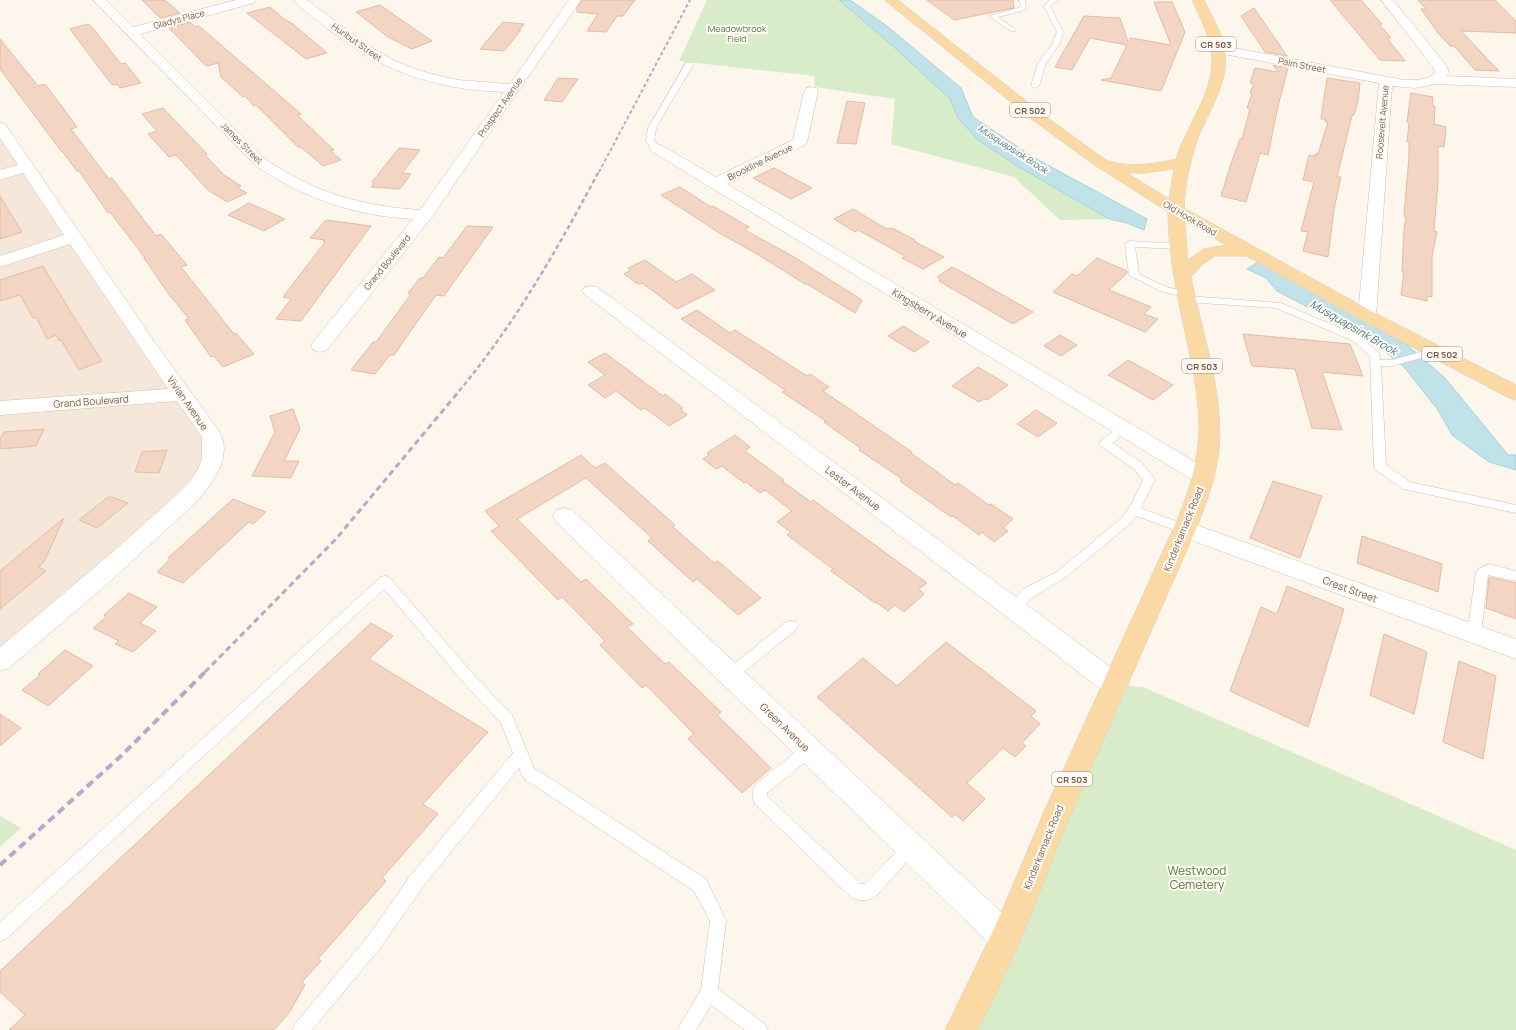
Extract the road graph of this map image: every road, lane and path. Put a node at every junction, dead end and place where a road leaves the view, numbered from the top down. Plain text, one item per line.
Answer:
1 (99, 0) edge
2 (250, 0) edge
3 (300, 0) edge
4 (575, 0) edge
5 (891, 0) edge
6 (1022, 0) edge
7 (1055, 0) edge
8 (1198, 0) edge
9 (1387, 0) edge
10 (1013, 30) dead end
11 (131, 32) junction
12 (1218, 50) junction
13 (689, 65) dead end
14 (1436, 80) junction
15 (1386, 81) junction
16 (1516, 83) edge
17 (1035, 86) dead end
18 (514, 88) junction
19 (811, 91) dead end
20 (0, 127) edge
21 (656, 148) joint
22 (1098, 161) junction
23 (1183, 162) junction
24 (27, 167) junction
25 (0, 175) edge
26 (715, 184) junction
27 (1176, 210) junction
28 (425, 215) junction
29 (74, 237) junction
30 (1177, 246) junction
31 (1249, 251) junction
32 (0, 262) edge
33 (1184, 290) junction
34 (591, 291) dead end
35 (1367, 316) junction
36 (320, 346) dead end
37 (1430, 353) junction
38 (1376, 363) junction
39 (1516, 393) edge
40 (182, 394) junction
41 (0, 408) edge
42 (1123, 429) junction
43 (1204, 477) junction
44 (1516, 509) edge
45 (1134, 510) junction
46 (564, 516) dead end
47 (1185, 529) junction
48 (1516, 576) edge
49 (1014, 608) junction
50 (791, 626) dead end
51 (1474, 634) junction
52 (1516, 649) edge
53 (0, 661) edge
54 (730, 675) junction
55 (1115, 684) junction
56 (809, 750) junction
57 (521, 754) junction
58 (911, 847) junction
59 (0, 933) edge
60 (1006, 938) junction
61 (709, 993) junction
62 (301, 1030) edge
63 (686, 1030) edge
64 (759, 1030) edge
65 (961, 1030) edge

1 - 11 street, James Street
2 - 11 street, Gladys Place
3 - 18 street, Hurlbut Street
4 - 18 street, Prospect Avenue
5 - 22 main road, Old Hook Road / CR 502
6 - 10 lane
7 - 17 lane
8 - 12 main road, Kinderkamack Road / CR 503
9 - 14 street
11 - 28 street, James Street
12 - 15 street, Palm Street
12 - 23 main road, Kinderkamack Road / CR 503
13 - 21 lane
14 - 15 street, Roosevelt Avenue
14 - 16 street
15 - 35 street, Roosevelt Avenue
18 - 28 street, Prospect Avenue
19 - 26 street, Brookline Avenue
20 - 24 street, Vivian Avenue
21 - 26 street, Kingsberry Avenue
22 - 23 main road
22 - 27 main road, Old Hook Road / CR 502
23 - 27 main road, Kinderkamack Road / CR 503
24 - 25 street
24 - 29 street, Vivian Avenue
26 - 42 street, Kingsberry Avenue
27 - 30 main road, Kinderkamack Road / CR 503
27 - 31 main road, Old Hook Road / CR 502
28 - 36 street, Grand Boulevard
29 - 32 street
29 - 40 street, Vivian Avenue
30 - 33 main road, Kinderkamack Road / CR 503
30 - 33 lane
31 - 33 main road
31 - 35 main road, Old Hook Road / CR 502
33 - 38 lane
33 - 43 main road, Kinderkamack Road / CR 503
34 - 49 street, Lester Avenue
35 - 37 main road, Old Hook Road / CR 502
37 - 38 lane
37 - 39 main road, Old Hook Road / CR 502
38 - 44 lane
40 - 41 street, Grand Boulevard
40 - 53 street, Vivian Avenue
42 - 43 street, Kingsberry Avenue
42 - 45 lane
43 - 47 main road, Kinderkamack Road / CR 503
45 - 47 lane
45 - 49 lane
46 - 54 street, Green Avenue
47 - 51 street, Crest Street
47 - 55 main road, Kinderkamack Road / CR 503
48 - 51 lane
49 - 55 street, Lester Avenue
50 - 54 lane
51 - 52 street, Crest Street
54 - 56 street, Green Avenue
55 - 60 main road, Kinderkamack Road / CR 503
56 - 58 street, Green Avenue
56 - 58 lane
57 - 59 lane
57 - 61 lane
57 - 62 lane
58 - 60 street, Green Avenue
60 - 65 main road, Kinderkamack Road / CR 503
61 - 63 lane
61 - 64 lane

